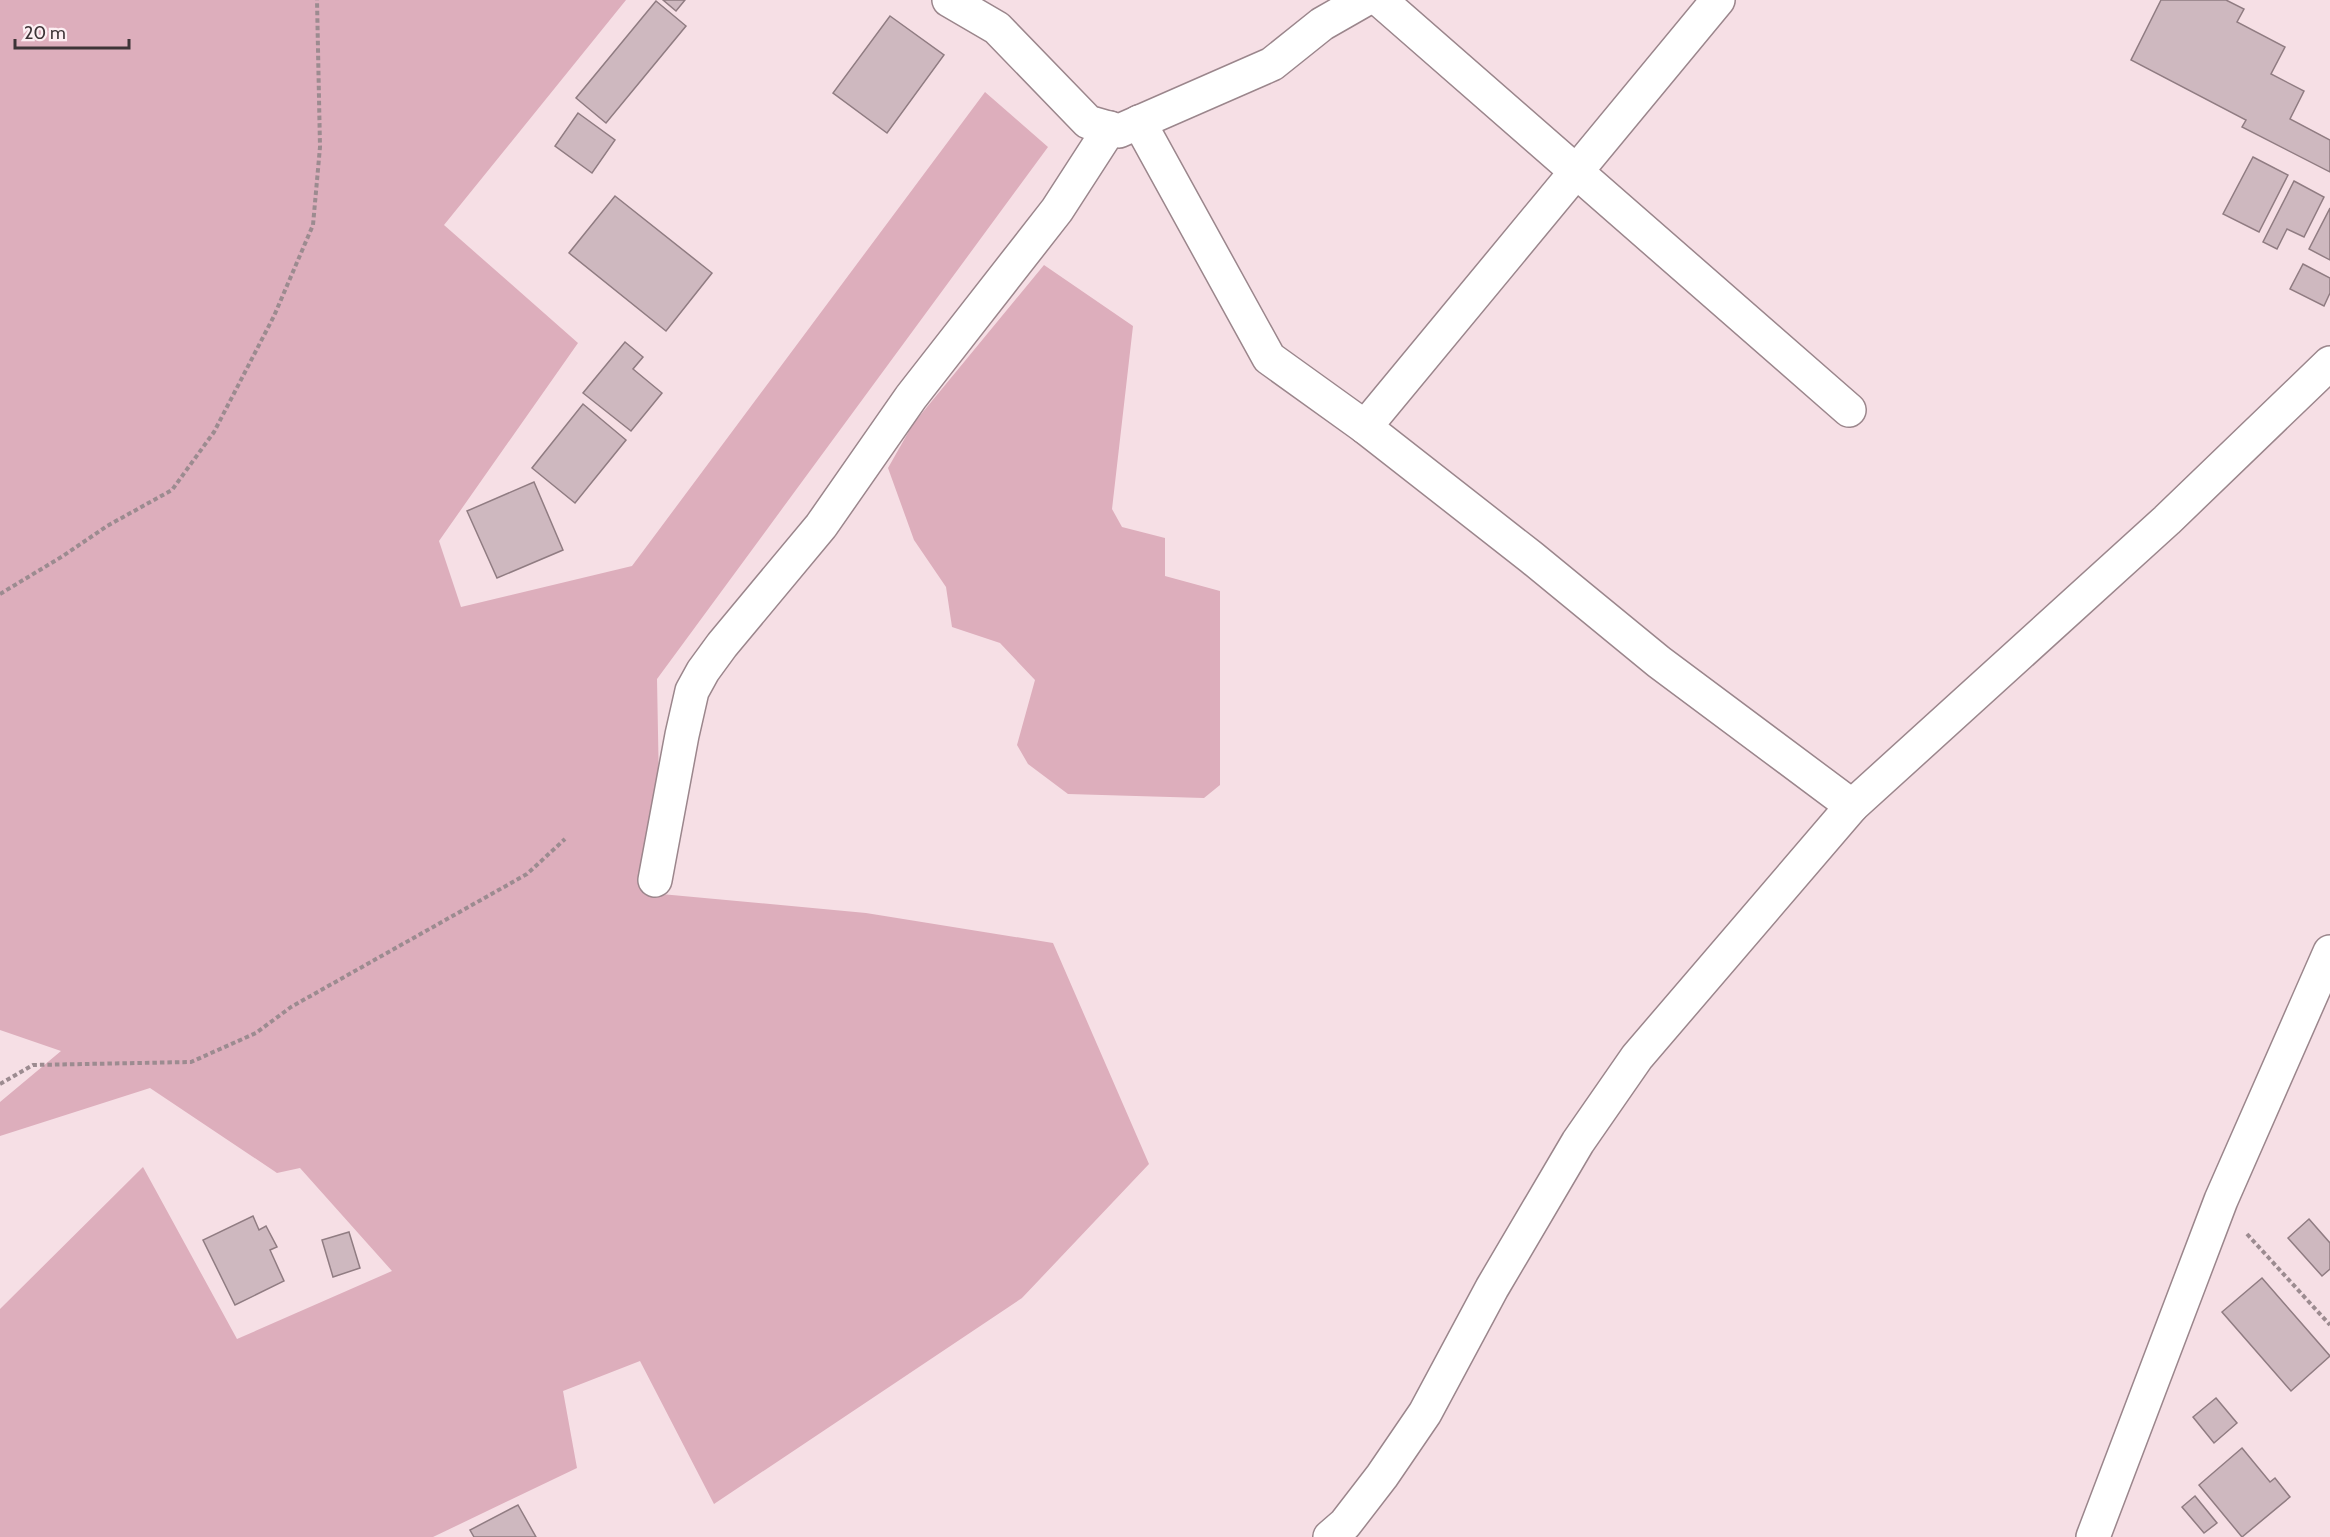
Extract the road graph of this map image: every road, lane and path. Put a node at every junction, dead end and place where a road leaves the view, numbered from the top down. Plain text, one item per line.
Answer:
1 (317, 0) edge
2 (949, 0) edge
3 (1364, 0) edge
4 (1380, 0) edge
5 (1718, 0) edge
6 (1124, 125) junction
7 (1576, 172) junction
8 (2330, 363) edge
9 (1849, 410) dead end
10 (1365, 427) junction
11 (0, 594) edge
12 (1852, 806) junction
13 (565, 839) dead end
14 (655, 880) dead end
15 (2330, 952) edge
16 (0, 1084) edge
17 (2216, 1214) junction
18 (2330, 1325) edge
19 (1330, 1537) edge
20 (2093, 1537) edge

1 - 11 path
2 - 6 street
3 - 6 street
4 - 7 street
5 - 7 street
6 - 10 street
6 - 14 street
7 - 9 street
7 - 10 street
8 - 12 street
10 - 12 street
12 - 19 street
13 - 16 path
15 - 17 street
17 - 18 path
17 - 20 street

